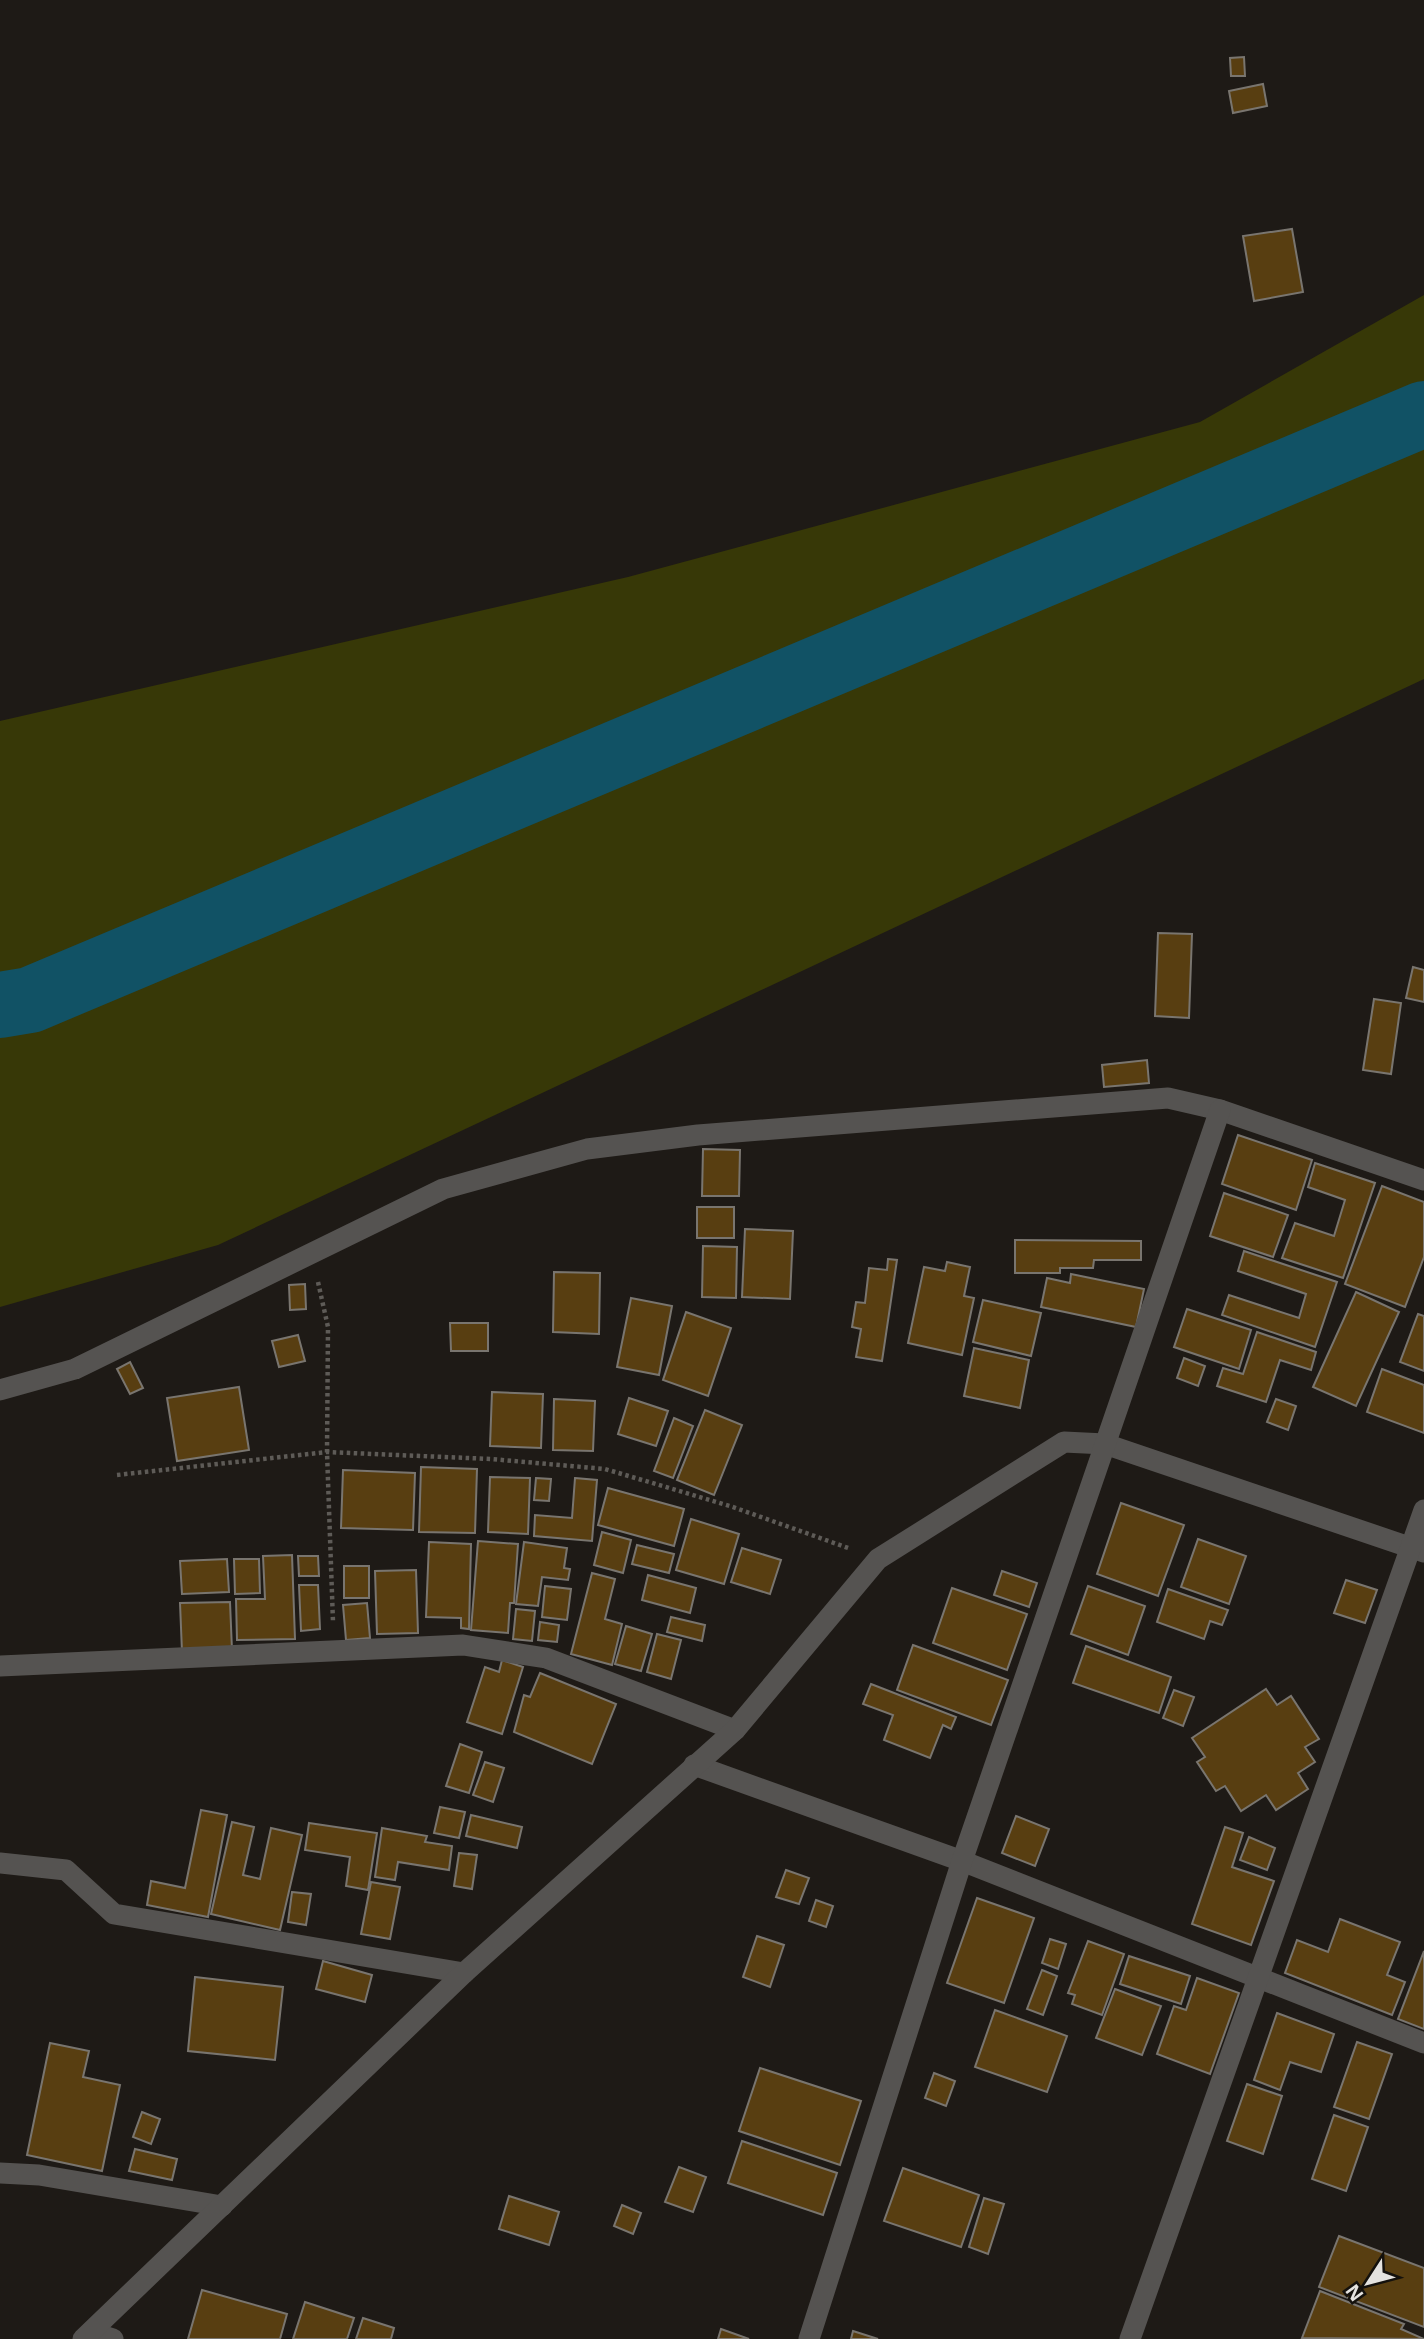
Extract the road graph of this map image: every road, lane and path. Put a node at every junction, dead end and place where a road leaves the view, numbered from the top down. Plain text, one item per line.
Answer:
1 (1220, 1111) junction
2 (1424, 1180) edge
3 (312, 1254) junction
4 (0, 1390) edge
5 (1105, 1444) junction
6 (327, 1452) junction
7 (117, 1475) dead end
8 (1424, 1510) edge
9 (1417, 1550) edge
10 (878, 1559) junction
11 (334, 1651) junction
12 (0, 1666) edge
13 (735, 1730) junction
14 (694, 1765) junction
15 (962, 1861) junction
16 (0, 1863) edge
17 (464, 1973) junction
18 (1259, 1978) junction
19 (1424, 2043) edge
20 (0, 2173) edge
21 (222, 2206) junction
22 (87, 2335) edge
23 (113, 2339) edge
24 (809, 2339) edge
25 (1130, 2339) edge

1 - 2 street
1 - 3 street
1 - 5 street
3 - 4 street
3 - 6 path
5 - 9 street
5 - 10 street
5 - 15 street
6 - 7 path
6 - 10 path
6 - 11 path
8 - 9 street
9 - 18 street
10 - 13 street
11 - 12 street
11 - 13 street
13 - 14 street
14 - 15 street
14 - 17 street
15 - 18 street
15 - 24 street
16 - 17 street
17 - 21 street
18 - 19 street
18 - 25 street
20 - 21 street
21 - 22 street
22 - 23 street

